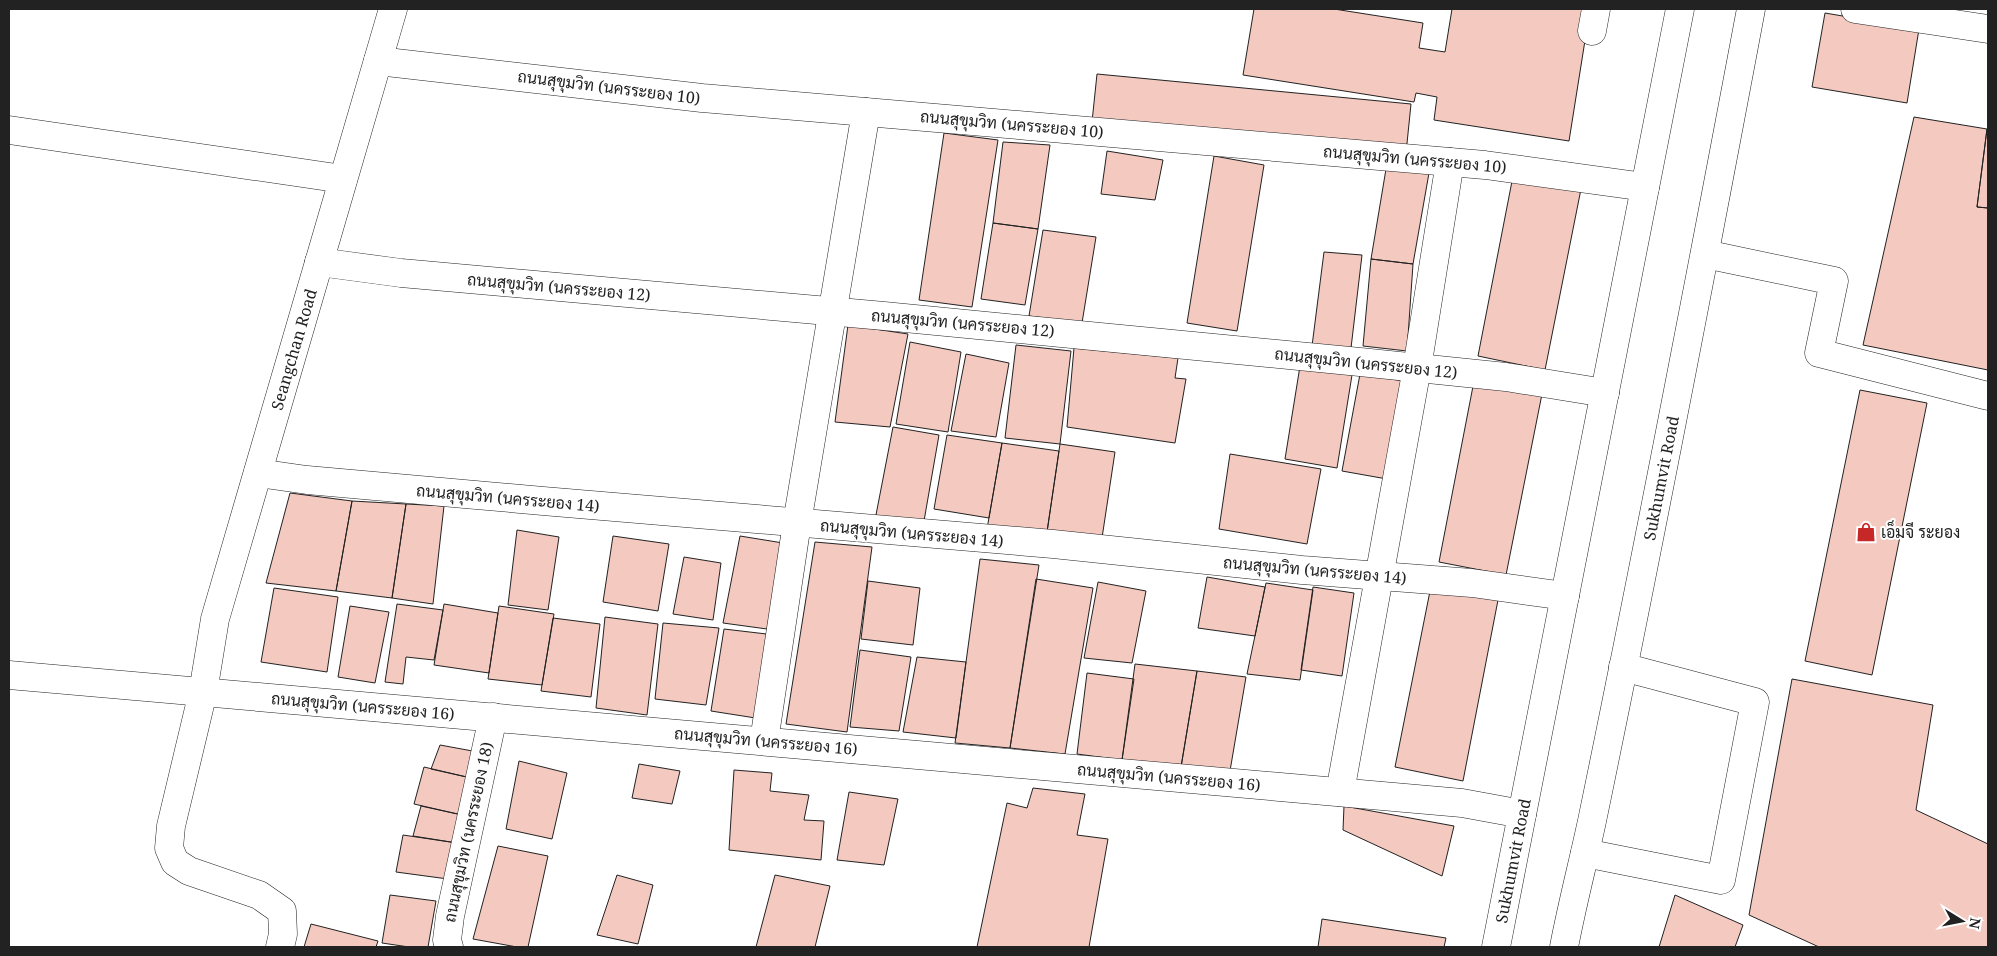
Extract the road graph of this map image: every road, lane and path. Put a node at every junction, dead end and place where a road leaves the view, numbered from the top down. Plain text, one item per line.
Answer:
1 (393, 9) edge
2 (1680, 9) edge
3 (1751, 9) edge
4 (1855, 9) edge
5 (1988, 29) edge
6 (378, 60) junction
7 (866, 112) junction
8 (9, 130) edge
9 (1450, 162) junction
10 (343, 179) junction
11 (1645, 187) junction
12 (1705, 254) junction
13 (319, 262) junction
14 (833, 312) junction
15 (1417, 368) junction
16 (1605, 393) junction
17 (1988, 396) edge
18 (258, 473) junction
19 (797, 523) junction
20 (1379, 576) junction
21 (1565, 596) junction
22 (1623, 667) junction
23 (9, 675) edge
24 (203, 692) junction
25 (492, 717) junction
26 (764, 741) junction
27 (1340, 792) junction
28 (1522, 814) junction
29 (1585, 853) junction
30 (280, 947) edge
31 (449, 947) edge
32 (1496, 947) edge
33 (1564, 947) edge

1 - 6 street, Seangchan Road
2 - 11 street, Sukhumvit Road
3 - 12 street, Sukhumvit Road
4 - 5 street
6 - 7 street, ถนนสุขุมวิท (นครระยอง 10)
6 - 10 street, Seangchan Road
7 - 9 street, ถนนสุขุมวิท (นครระยอง 10)
7 - 14 street
8 - 10 street
9 - 11 street, ถนนสุขุมวิท (นครระยอง 10)
9 - 15 street
10 - 13 street, Seangchan Road
11 - 16 street, Sukhumvit Road
12 - 17 street
12 - 22 street, Sukhumvit Road
13 - 14 street, ถนนสุขุมวิท (นครระยอง 12)
13 - 18 street, Seangchan Road
14 - 15 street, ถนนสุขุมวิท (นครระยอง 12)
14 - 19 street
15 - 16 street, ถนนสุขุมวิท (นครระยอง 12)
15 - 20 street
16 - 21 street, Sukhumvit Road
18 - 19 street, ถนนสุขุมวิท (นครระยอง 14)
18 - 24 street, Seangchan Road
19 - 20 street, ถนนสุขุมวิท (นครระยอง 14)
19 - 26 street
20 - 21 street, ถนนสุขุมวิท (นครระยอง 14)
20 - 27 street
21 - 28 street, Sukhumvit Road
22 - 29 street, Sukhumvit Road
22 - 29 street
23 - 24 street, ถนนสุขุมวิท (นครระยอง 16)
24 - 25 street, ถนนสุขุมวิท (นครระยอง 16)
24 - 30 street, Seangchan Road
25 - 26 street, ถนนสุขุมวิท (นครระยอง 16)
25 - 31 street, ถนนสุขุมวิท (นครระยอง 18)
26 - 27 street, ถนนสุขุมวิท (นครระยอง 16)
27 - 28 street, ถนนสุขุมวิท (นครระยอง 16)
28 - 32 street, Sukhumvit Road
29 - 33 street, Sukhumvit Road

